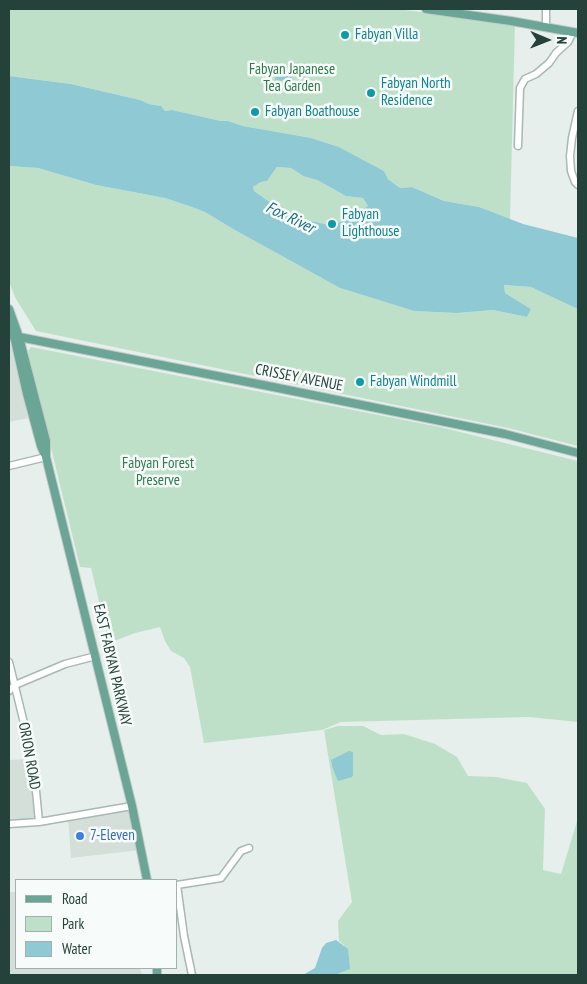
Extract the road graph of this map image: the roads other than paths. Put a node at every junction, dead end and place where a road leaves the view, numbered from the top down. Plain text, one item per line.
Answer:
1 (426, 9) edge
2 (546, 9) edge
3 (457, 11) edge
4 (546, 26) junction
5 (576, 32) edge
6 (578, 111) edge
7 (518, 146) dead end
8 (578, 185) edge
9 (9, 309) edge
10 (9, 323) edge
11 (14, 336) edge
12 (578, 453) edge
13 (46, 457) junction
14 (9, 466) edge
15 (96, 656) junction
16 (9, 662) edge
17 (15, 685) junction
18 (9, 690) edge
19 (132, 806) junction
20 (39, 822) junction
21 (9, 824) edge
22 (249, 848) dead end
23 (147, 879) edge
24 (178, 885) edge
25 (178, 898) edge
26 (192, 975) edge

1 - 3 main road
2 - 4 street
3 - 4 main road
4 - 5 main road
5 - 7 street
6 - 8 street
9 - 11 main road
10 - 11 main road
11 - 12 main road, CRISSEY AVENUE
11 - 13 main road, EAST FABYAN PARKWAY
13 - 14 street
13 - 15 main road, EAST FABYAN PARKWAY
15 - 17 street
15 - 19 main road, EAST FABYAN PARKWAY
16 - 17 street, ORION ROAD
17 - 18 street
17 - 20 street, ORION ROAD
19 - 20 street
19 - 23 main road, EAST FABYAN PARKWAY
20 - 21 street
22 - 24 street
25 - 26 street

